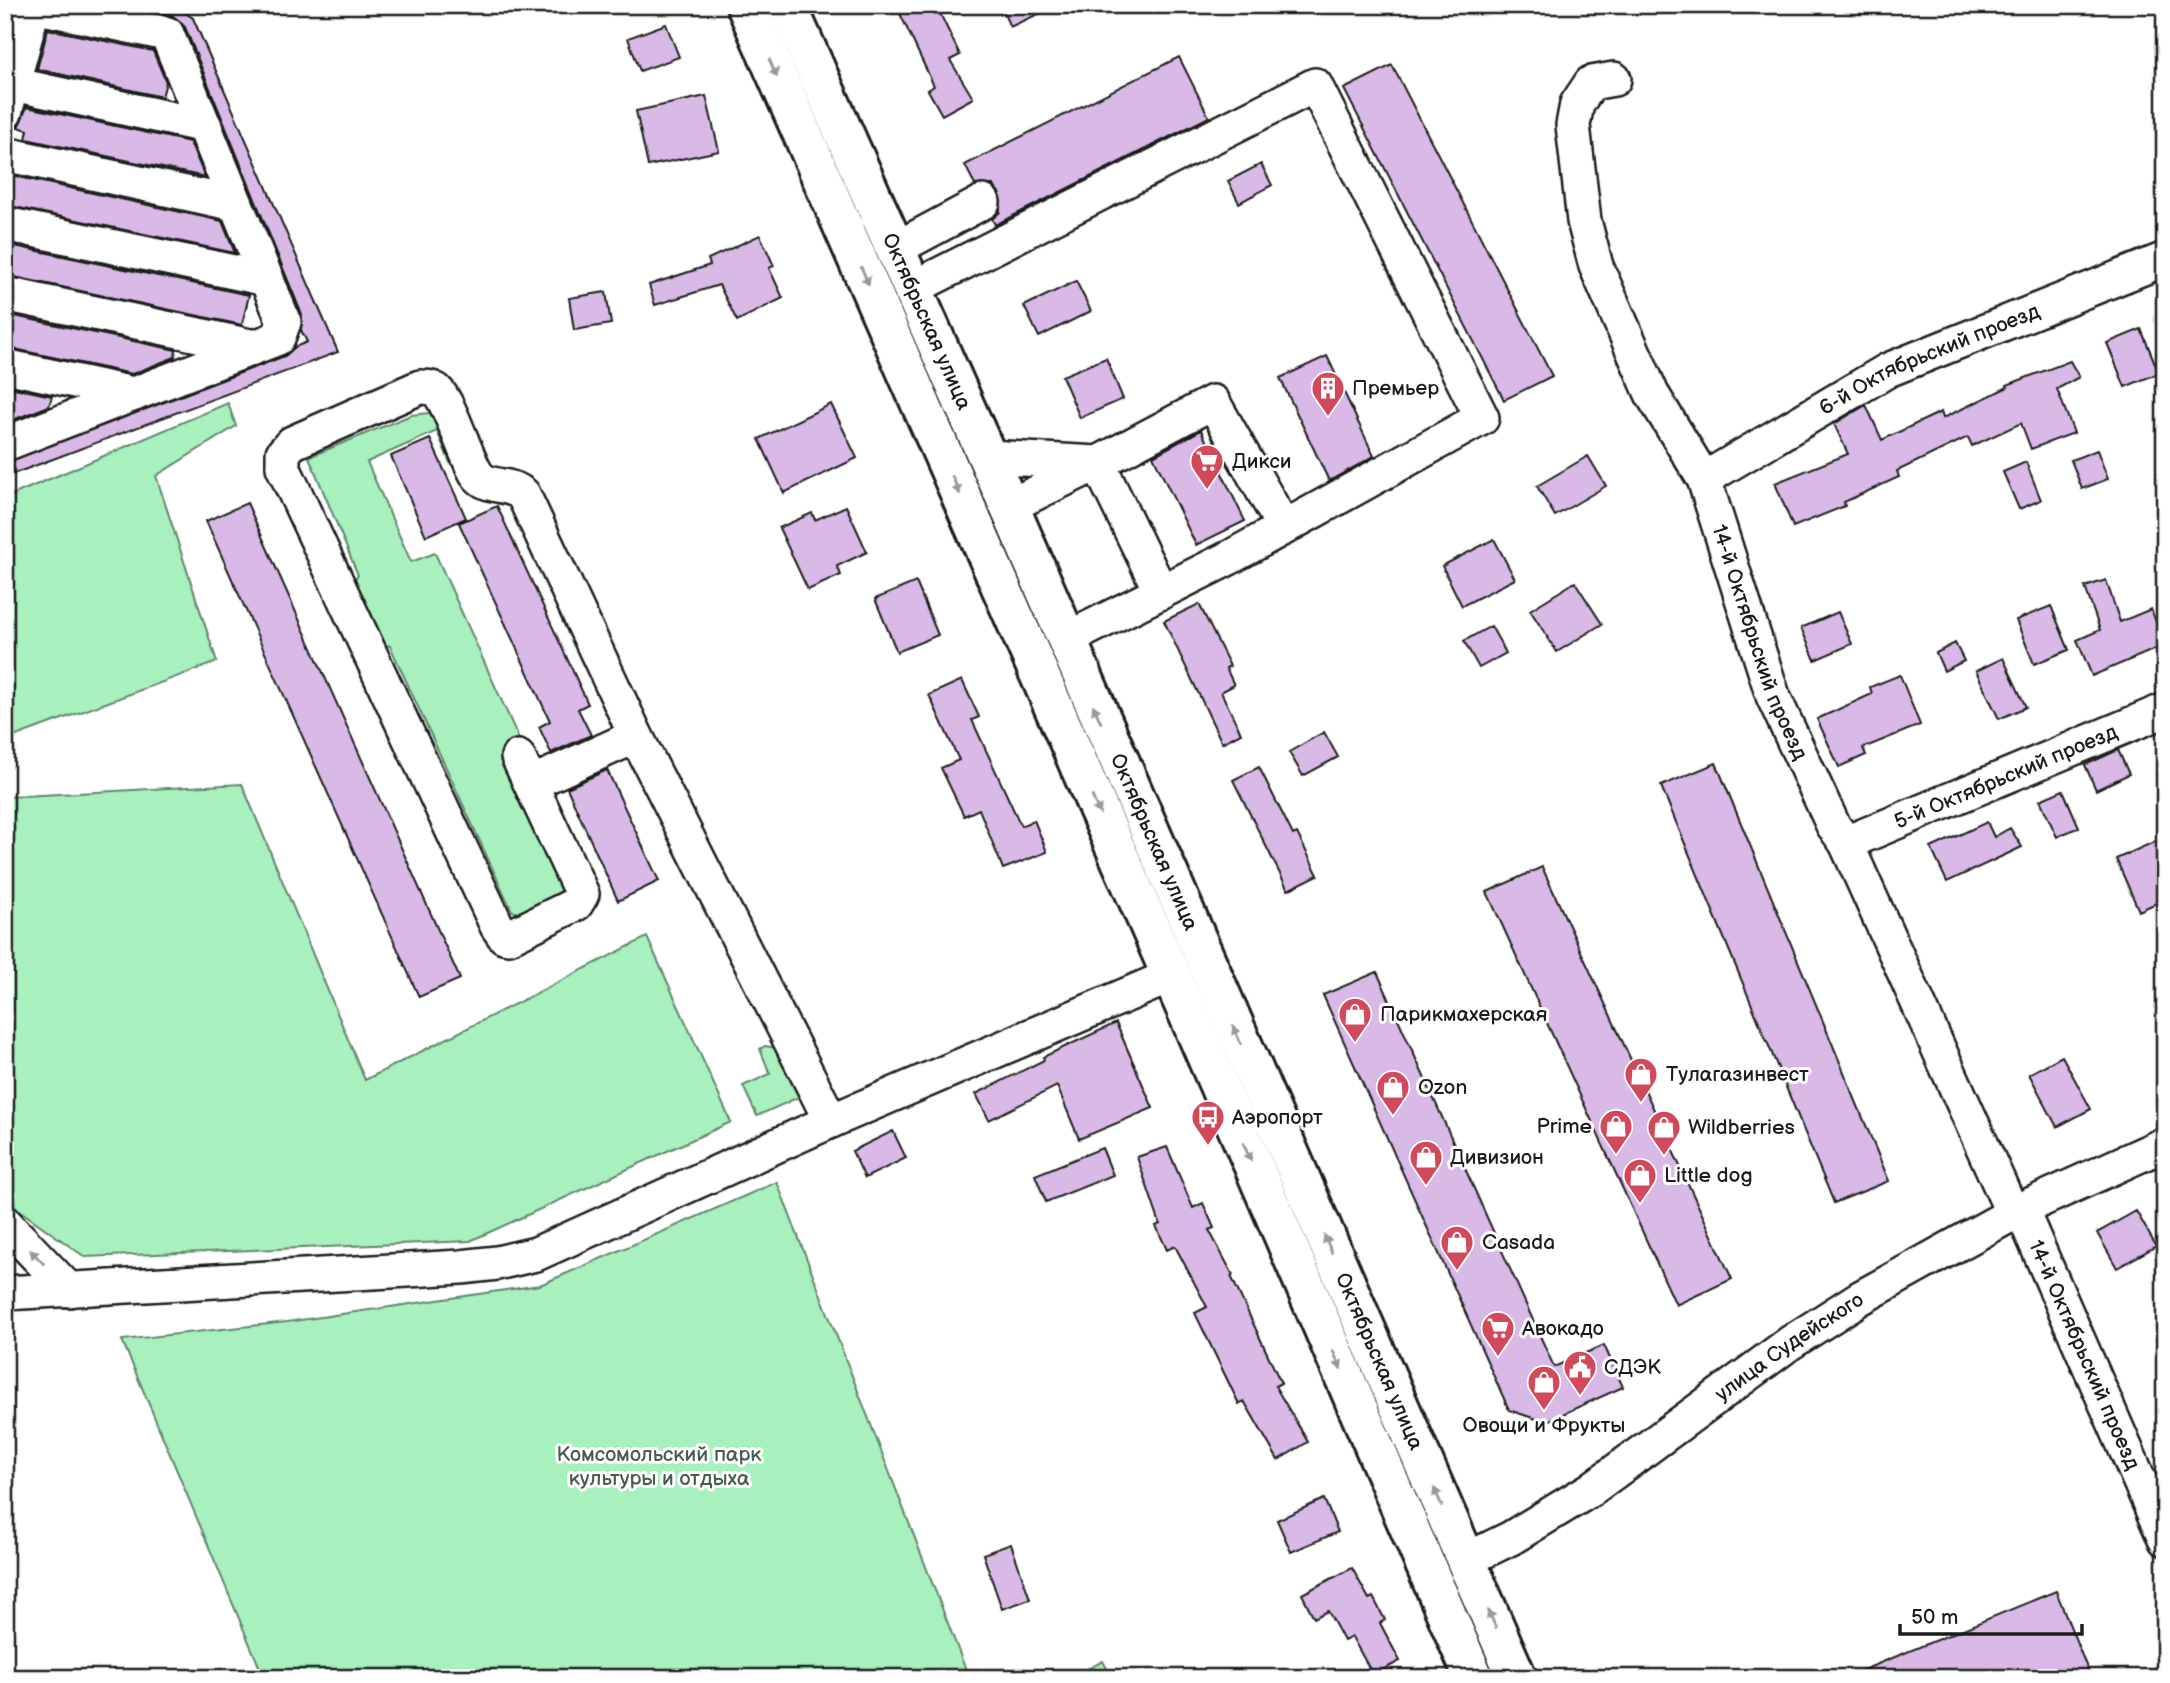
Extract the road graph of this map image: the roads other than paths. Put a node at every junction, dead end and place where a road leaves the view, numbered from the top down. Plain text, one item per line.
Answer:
1 (34, 5) edge
2 (746, 5) edge
3 (787, 5) edge
4 (1614, 79) dead end
5 (9, 99) edge
6 (205, 126) junction
7 (5, 154) edge
8 (983, 202) dead end
9 (236, 204) junction
10 (5, 224) edge
11 (895, 249) junction
12 (2165, 259) edge
13 (267, 279) junction
14 (913, 288) junction
15 (5, 294) edge
16 (255, 347) junction
17 (5, 366) edge
18 (134, 394) junction
19 (5, 444) edge
20 (987, 457) junction
21 (1098, 463) junction
22 (1704, 480) junction
23 (1009, 506) junction
24 (1284, 528) junction
25 (1161, 592) junction
26 (1065, 640) junction
27 (2165, 709) edge
28 (636, 736) junction
29 (1846, 843) junction
30 (1188, 969) junction
31 (831, 1121) junction
32 (2165, 1144) edge
33 (2017, 1212) junction
34 (5, 1223) edge
35 (69, 1290) junction
36 (5, 1293) edge
37 (2165, 1539) edge
38 (1465, 1560) junction
39 (1430, 1577) junction
40 (1474, 1678) edge
41 (1517, 1678) edge

1 - 5 street
1 - 6 street
2 -> 30 main road, Октябрьская улица
3 - 11 main road, Октябрьская улица
4 - 22 street, 14-й Октябрьский проезд
5 - 6 street
6 - 9 street
7 - 9 street
8 - 11 street
9 - 13 street
10 - 13 street
11 - 14 main road, Октябрьская улица
12 - 22 street, 6-й Октябрьский проезд
13 - 16 street
14 - 20 main road, Октябрьская улица
14 - 24 street
15 - 16 street
16 - 18 street
17 - 18 street
18 - 19 street
20 - 21 street
20 - 23 main road, Октябрьская улица
21 - 23 street
21 - 24 street
21 - 25 street
22 - 29 street, 14-й Октябрьский проезд
23 - 26 main road, Октябрьская улица
24 - 25 street
25 - 26 street
30 -> 26 main road, Октябрьская улица
27 - 29 street, 5-й Октябрьский проезд
28 - 28 street
28 - 31 street
29 - 33 street, 14-й Октябрьский проезд
30 - 31 street
38 -> 30 main road, Октябрьская улица
30 -> 39 main road, Октябрьская улица
31 - 35 street
32 - 33 street, улица Судейского
33 - 37 street, 14-й Октябрьский проезд
33 - 38 street, улица Судейского
35 -> 34 street
35 - 36 street
38 - 39 main road, улица Судейского
41 -> 38 main road, Октябрьская улица
39 - 40 main road, Октябрьская улица

